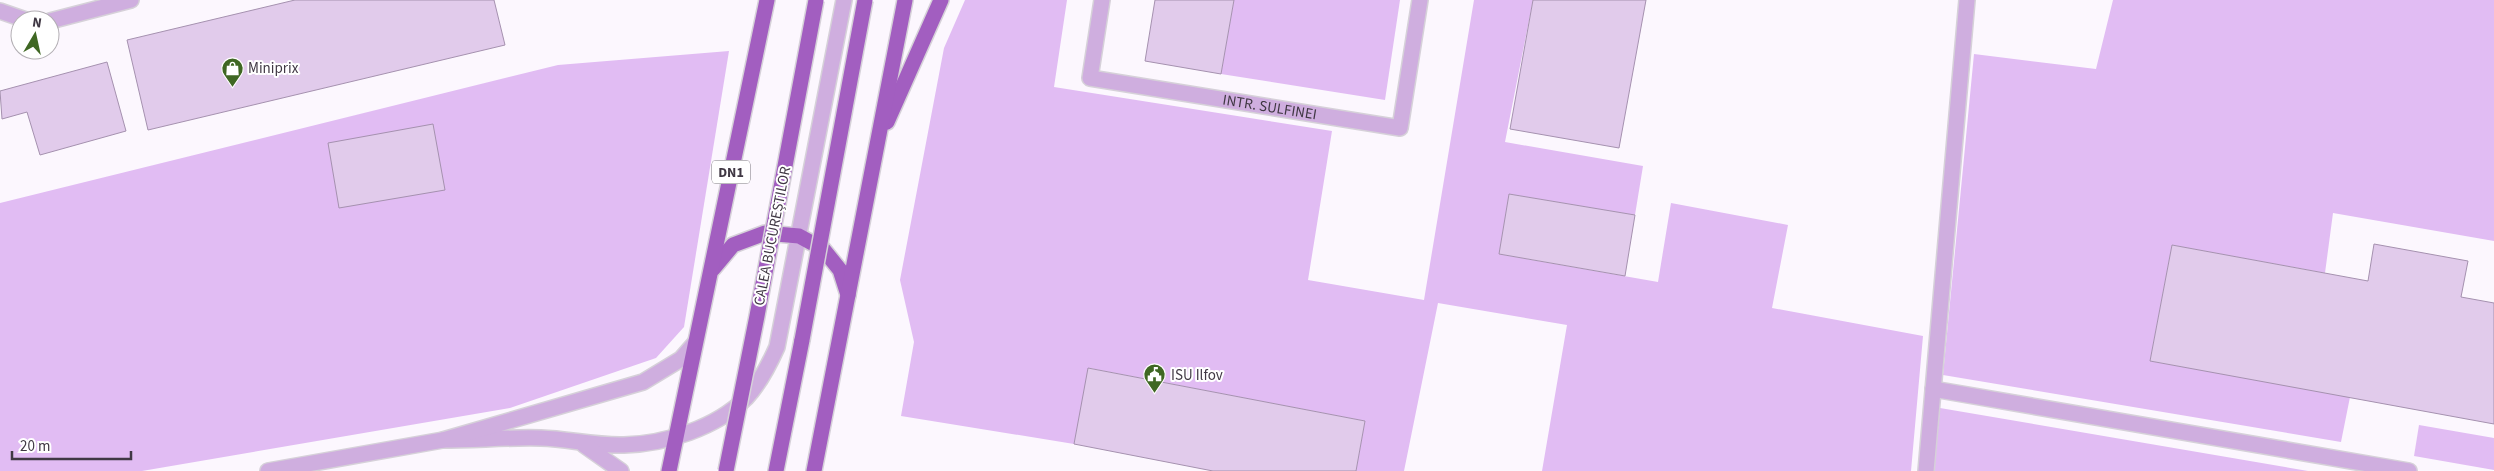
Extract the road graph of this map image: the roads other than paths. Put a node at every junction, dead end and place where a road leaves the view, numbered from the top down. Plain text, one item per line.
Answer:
1 (131, 0) edge
2 (767, 0) edge
3 (816, 0) edge
4 (844, 0) edge
5 (865, 0) edge
6 (905, 0) edge
7 (941, 0) edge
8 (1102, 0) edge
9 (1420, 0) edge
10 (1967, 0) edge
11 (60, 18) edge
12 (876, 146) junction
13 (799, 236) junction
14 (711, 271) junction
15 (848, 296) junction
16 (695, 343) junction
17 (1933, 389) junction
18 (676, 437) junction
19 (443, 440) junction
20 (583, 444) junction
21 (268, 471) edge
22 (621, 471) edge
23 (669, 471) edge
24 (726, 471) edge
25 (776, 471) edge
26 (814, 471) edge
27 (1926, 471) edge
28 (2409, 471) edge

1 - 11 lane
2 - 14 highway, DN1
3 - 24 highway, CALEA BUCUREȘTILOR, bridge
4 - 13 lane
5 - 25 highway, bridge
6 - 12 highway
7 - 12 highway
8 - 9 lane, INTR. SULFINEI
10 - 17 lane
12 - 15 highway
13 - 14 highway
13 - 15 highway
13 - 18 lane
14 - 16 highway, DN1
15 - 26 highway
16 - 18 highway, DN1
16 - 19 lane
17 - 27 lane
17 - 28 lane
18 - 20 lane
18 - 23 highway, DN1
19 - 20 lane
19 - 21 lane
20 - 22 lane

